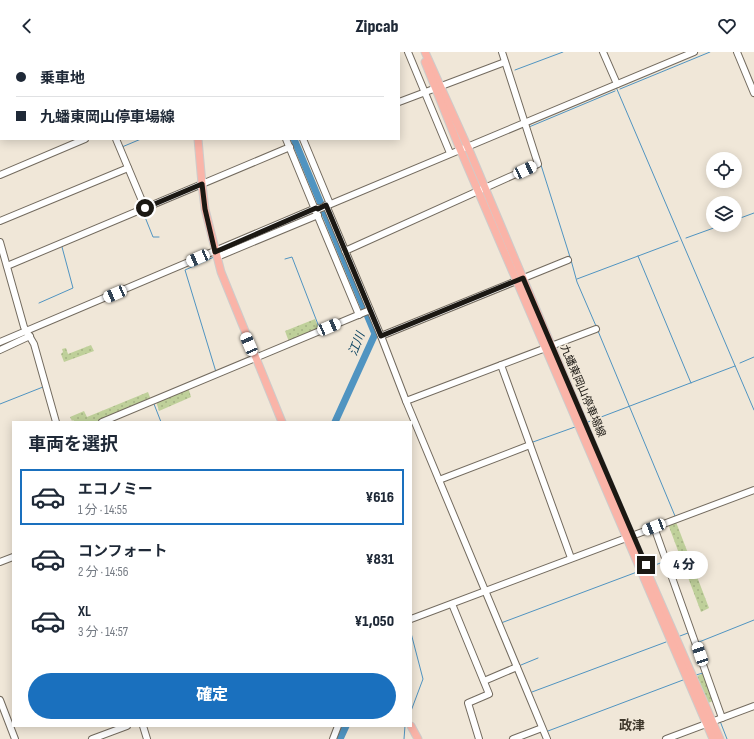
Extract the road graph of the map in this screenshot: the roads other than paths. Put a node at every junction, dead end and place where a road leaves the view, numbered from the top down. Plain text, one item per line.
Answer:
1 (408, 52) edge
2 (421, 52) edge
3 (425, 52) edge
4 (502, 52) edge
5 (506, 52) edge
6 (603, 52) edge
7 (694, 52) edge
8 (737, 52) edge
9 (506, 62) junction
10 (616, 85) junction
11 (438, 87) junction
12 (425, 93) junction
13 (754, 93) edge
14 (400, 102) edge
15 (527, 122) junction
16 (83, 140) edge
17 (116, 140) edge
18 (198, 140) edge
19 (286, 140) edge
20 (303, 140) edge
21 (290, 147) junction
22 (464, 148) junction
23 (450, 153) junction
24 (127, 168) junction
25 (0, 174) edge
26 (202, 184) junction
27 (481, 189) junction
28 (145, 208) junction
29 (321, 209) junction
30 (0, 221) edge
31 (0, 242) edge
32 (347, 250) junction
33 (216, 254) junction
34 (0, 255) edge
35 (568, 260) dead end
36 (5, 268) edge
37 (520, 279) junction
38 (370, 310) junction
39 (359, 314) junction
40 (596, 329) dead end
41 (24, 336) junction
42 (383, 336) junction
43 (0, 342) edge
44 (549, 347) junction
45 (0, 350) edge
46 (255, 358) junction
47 (502, 366) junction
48 (407, 400) junction
49 (56, 421) edge
50 (104, 421) edge
51 (282, 421) edge
52 (530, 444) junction
53 (440, 480) junction
54 (754, 490) edge
55 (654, 527) junction
56 (630, 536) junction
57 (12, 557) edge
58 (571, 558) junction
59 (0, 562) edge
60 (487, 591) junction
61 (453, 604) junction
62 (412, 619) edge
63 (516, 667) junction
64 (484, 681) junction
65 (0, 700) edge
66 (754, 706) edge
67 (723, 718) junction
68 (709, 723) junction
69 (124, 727) edge
70 (143, 727) edge
71 (338, 727) edge
72 (412, 727) edge
73 (542, 728) junction
74 (15, 739) edge
75 (92, 739) edge
76 (147, 739) edge
77 (333, 739) edge
78 (418, 739) edge
79 (480, 739) edge
80 (513, 739) edge
81 (547, 739) edge
82 (666, 739) edge
83 (713, 739) edge
84 (720, 739) edge

1 - 12 street
2 - 11 main road, 九蟠東岡山停車場線
3 - 11 main road, 九蟠東岡山停車場線
4 - 9 street
5 - 15 street
6 - 10 street
7 - 10 street
8 - 13 street
9 - 11 street
9 - 15 street
10 - 15 street
11 - 12 street
11 - 22 main road, 九蟠東岡山停車場線
12 - 14 street
12 - 23 street
15 - 22 street
15 - 27 street
16 - 25 street
17 - 24 street
18 - 26 main road
19 - 21 street
20 - 29 street
21 - 26 street
21 - 29 street
22 - 23 street
22 - 27 main road, 九蟠東岡山停車場線
23 - 29 street
24 - 28 street
24 - 30 street
26 - 28 street
26 - 33 main road
27 - 32 street
27 - 37 main road, 九蟠東岡山停車場線
28 - 36 street
29 - 32 street
29 - 33 street
29 - 39 street
31 - 36 street
32 - 38 street
33 - 41 street
33 - 46 main road
34 - 36 street
35 - 37 street
36 - 41 street
37 - 42 street
37 - 44 main road, 九蟠東岡山停車場線
38 - 39 street
38 - 42 street
39 - 46 street
40 - 44 street
41 - 43 street
41 - 45 street
41 - 49 street
42 - 48 street
44 - 47 street
44 - 56 main road, 九蟠東岡山停車場線
46 - 50 street
46 - 51 main road
47 - 48 street
47 - 52 street
48 - 53 street
52 - 53 street
52 - 58 street
53 - 60 street
54 - 55 street
55 - 56 street
55 - 67 street
56 - 58 street
56 - 68 main road, 九蟠東岡山停車場線
57 - 59 street
58 - 60 street
60 - 61 street
60 - 63 street
61 - 62 street
61 - 64 street
63 - 64 street
63 - 73 street
64 - 79 street
65 - 74 street
66 - 67 street
67 - 68 street
68 - 82 street
68 - 83 main road, 九蟠東岡山停車場線
68 - 84 main road, 九蟠東岡山停車場線
69 - 75 street
70 - 76 street
71 - 77 street
72 - 78 main road
73 - 80 street
73 - 81 street

